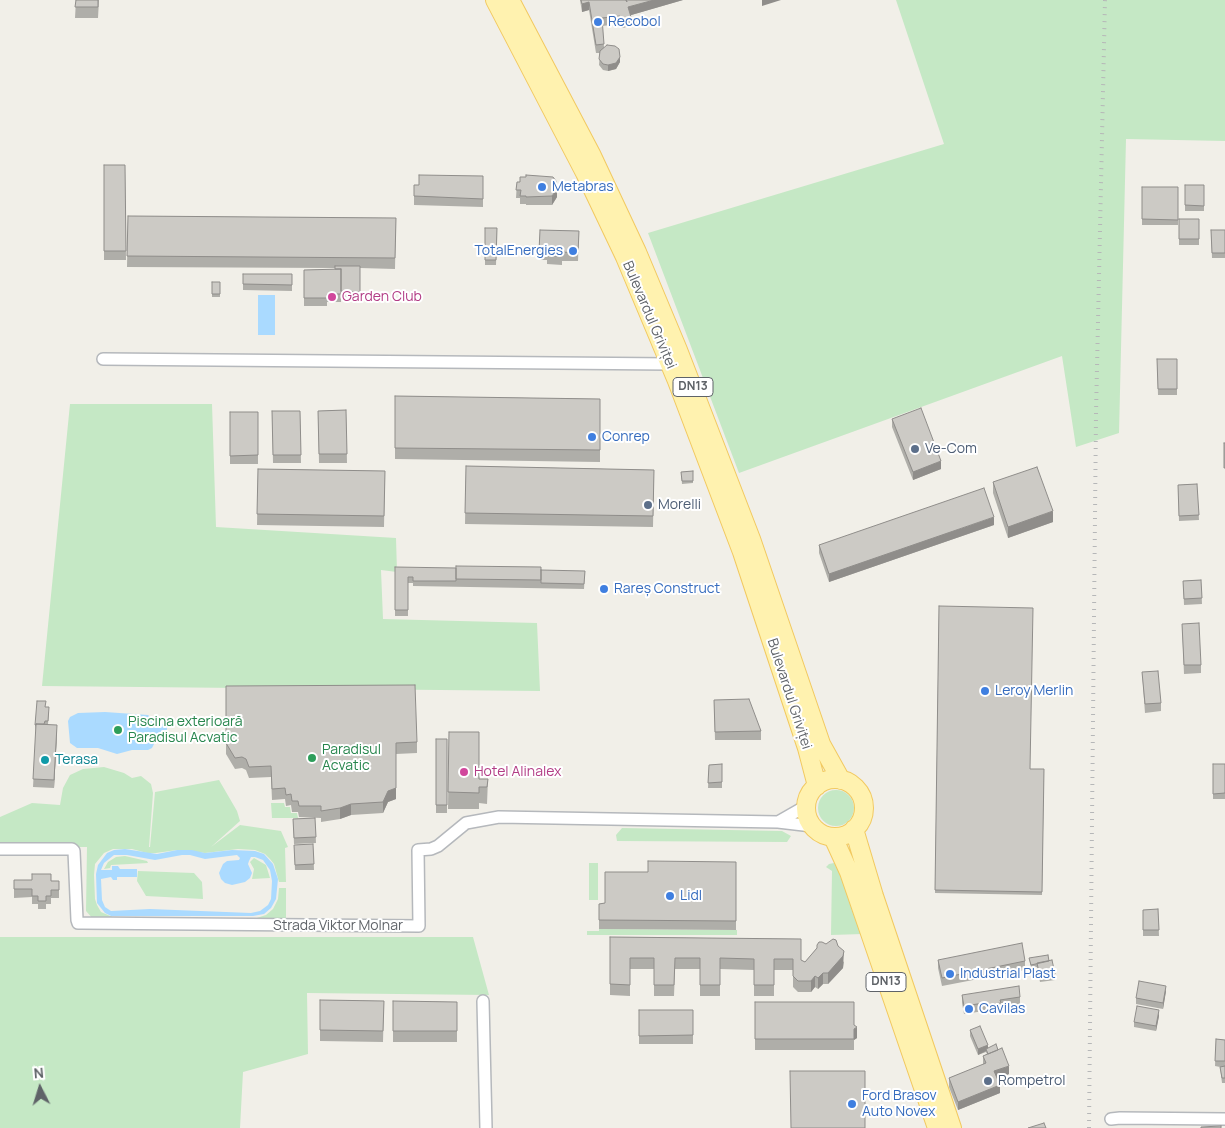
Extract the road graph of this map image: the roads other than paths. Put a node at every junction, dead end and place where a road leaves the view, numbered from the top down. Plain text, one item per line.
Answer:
1 (495, 0) edge
2 (510, 0) edge
3 (103, 359) dead end
4 (670, 364) junction
5 (841, 780) junction
6 (817, 786) junction
7 (806, 806) junction
8 (778, 822) junction
9 (812, 826) junction
10 (854, 830) junction
11 (833, 837) junction
12 (0, 849) edge
13 (482, 1001) dead end
14 (1111, 1119) dead end
15 (1225, 1119) edge
16 (486, 1128) edge
17 (937, 1128) edge
18 (952, 1128) edge

1 - 4 main road, Bulevardul Griviței
2 - 5 main road, Bulevardul Griviței / DN13
3 - 4 street
4 - 6 main road, Bulevardul Griviței
5 - 6 main road
5 - 10 main road, DN13
6 - 7 main road
7 - 8 street
7 - 9 main road
8 - 9 street, Strada Viktor Molnar
8 - 12 street, Strada Viktor Molnar
9 - 11 main road
10 - 11 main road
10 - 18 main road, DN13
11 - 17 main road, DN13
13 - 16 street
14 - 15 street

